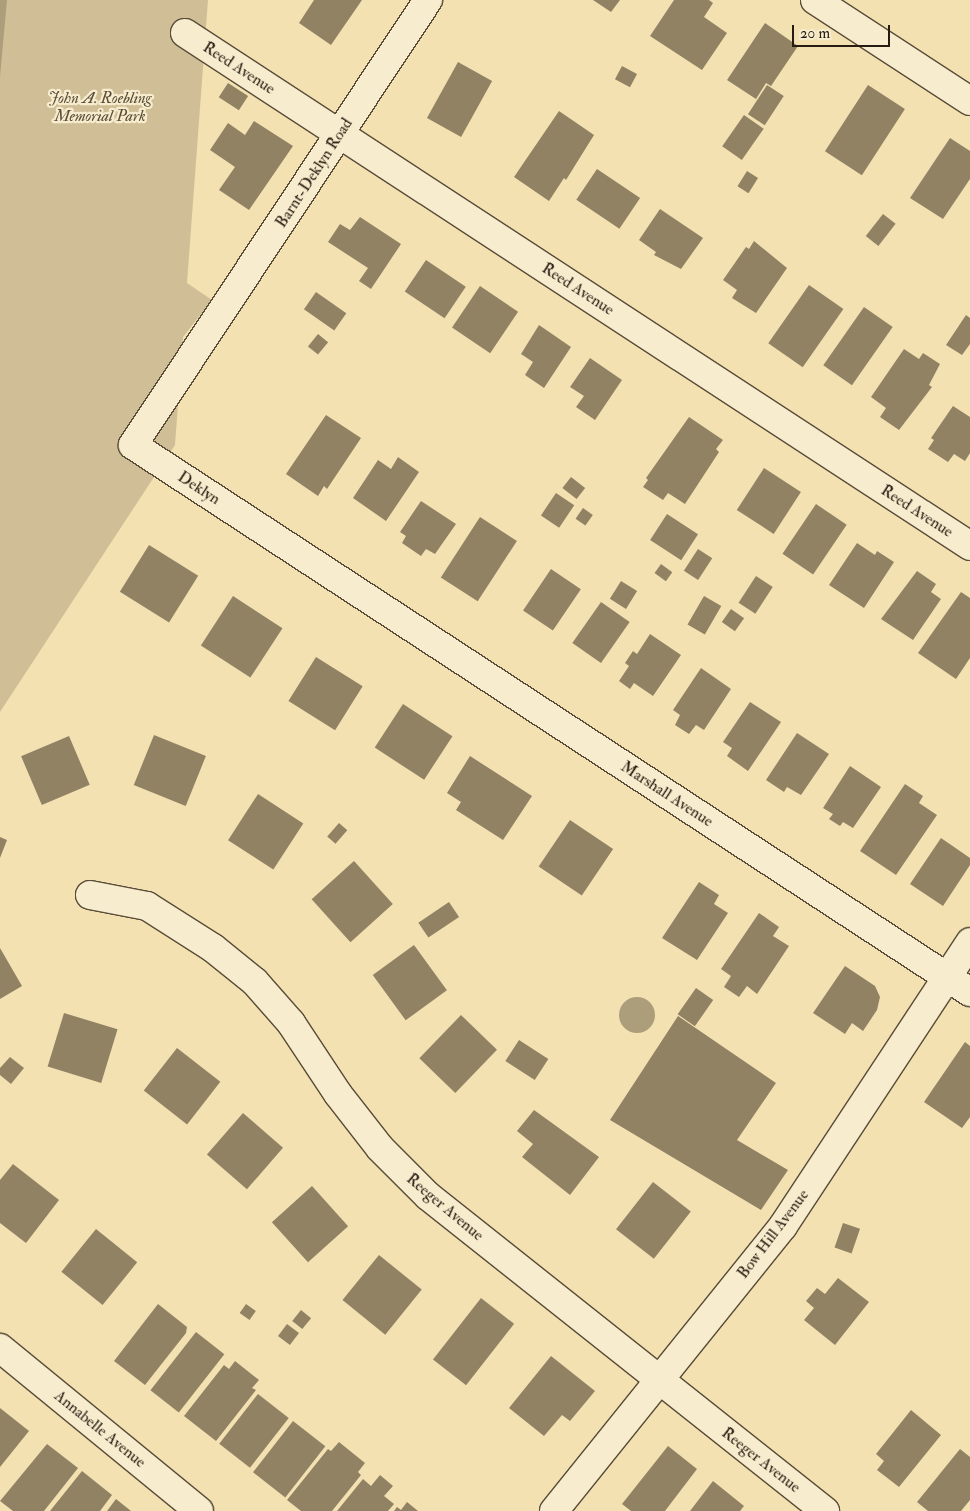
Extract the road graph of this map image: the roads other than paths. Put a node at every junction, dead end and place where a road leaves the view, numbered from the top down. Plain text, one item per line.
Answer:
1 (428, 0) edge
2 (815, 0) edge
3 (185, 33) dead end
4 (970, 100) edge
5 (340, 134) junction
6 (200, 345) joint
7 (970, 546) edge
8 (365, 597) joint
9 (90, 895) dead end
10 (970, 942) edge
11 (947, 977) junction
12 (970, 992) edge
13 (0, 1348) edge
14 (659, 1380) junction
15 (199, 1511) edge
16 (554, 1511) edge
17 (825, 1511) edge

1 - 5 street, Barnt-Deklyn Road
2 - 4 street
3 - 5 street, Reed Avenue
5 - 6 street, Barnt-Deklyn Road
5 - 7 street, Reed Avenue
6 - 8 street, Deklyn
8 - 11 street, Marshall Avenue
9 - 14 street, Reeger Avenue
10 - 11 street, Bow Hill Avenue
11 - 12 street, Marshall Avenue
11 - 14 street, Bow Hill Avenue
13 - 15 street, Annabelle Avenue
14 - 16 street, Bow Hill Avenue
14 - 17 street, Reeger Avenue

